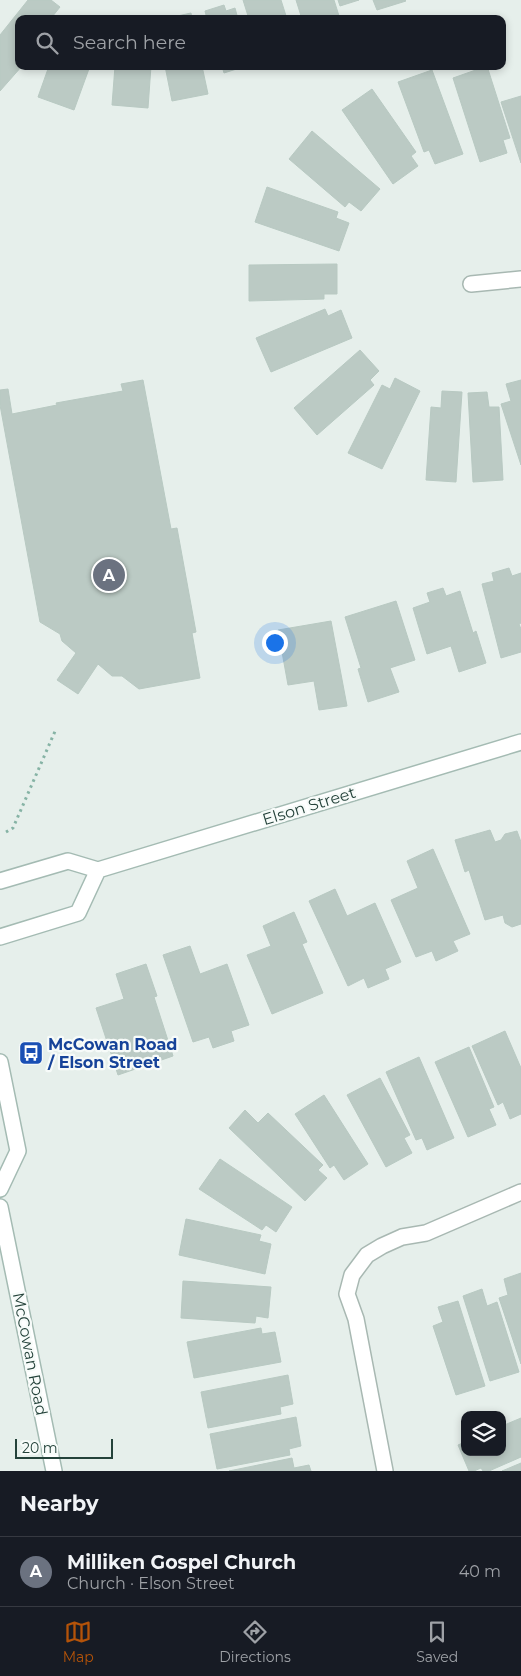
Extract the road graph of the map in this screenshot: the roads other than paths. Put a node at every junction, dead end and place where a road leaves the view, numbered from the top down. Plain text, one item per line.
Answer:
1 (521, 279) edge
2 (470, 284) dead end
3 (521, 742) edge
4 (98, 870) junction
5 (0, 881) edge
6 (0, 937) edge
7 (0, 1062) edge
8 (0, 1189) edge
9 (521, 1192) edge
10 (0, 1208) edge
11 (54, 1471) edge
12 (386, 1471) edge

1 - 2 street
3 - 4 street, Elson Street
4 - 5 street
4 - 6 street
7 - 8 street
9 - 12 street
10 - 11 street, McCowan Road

